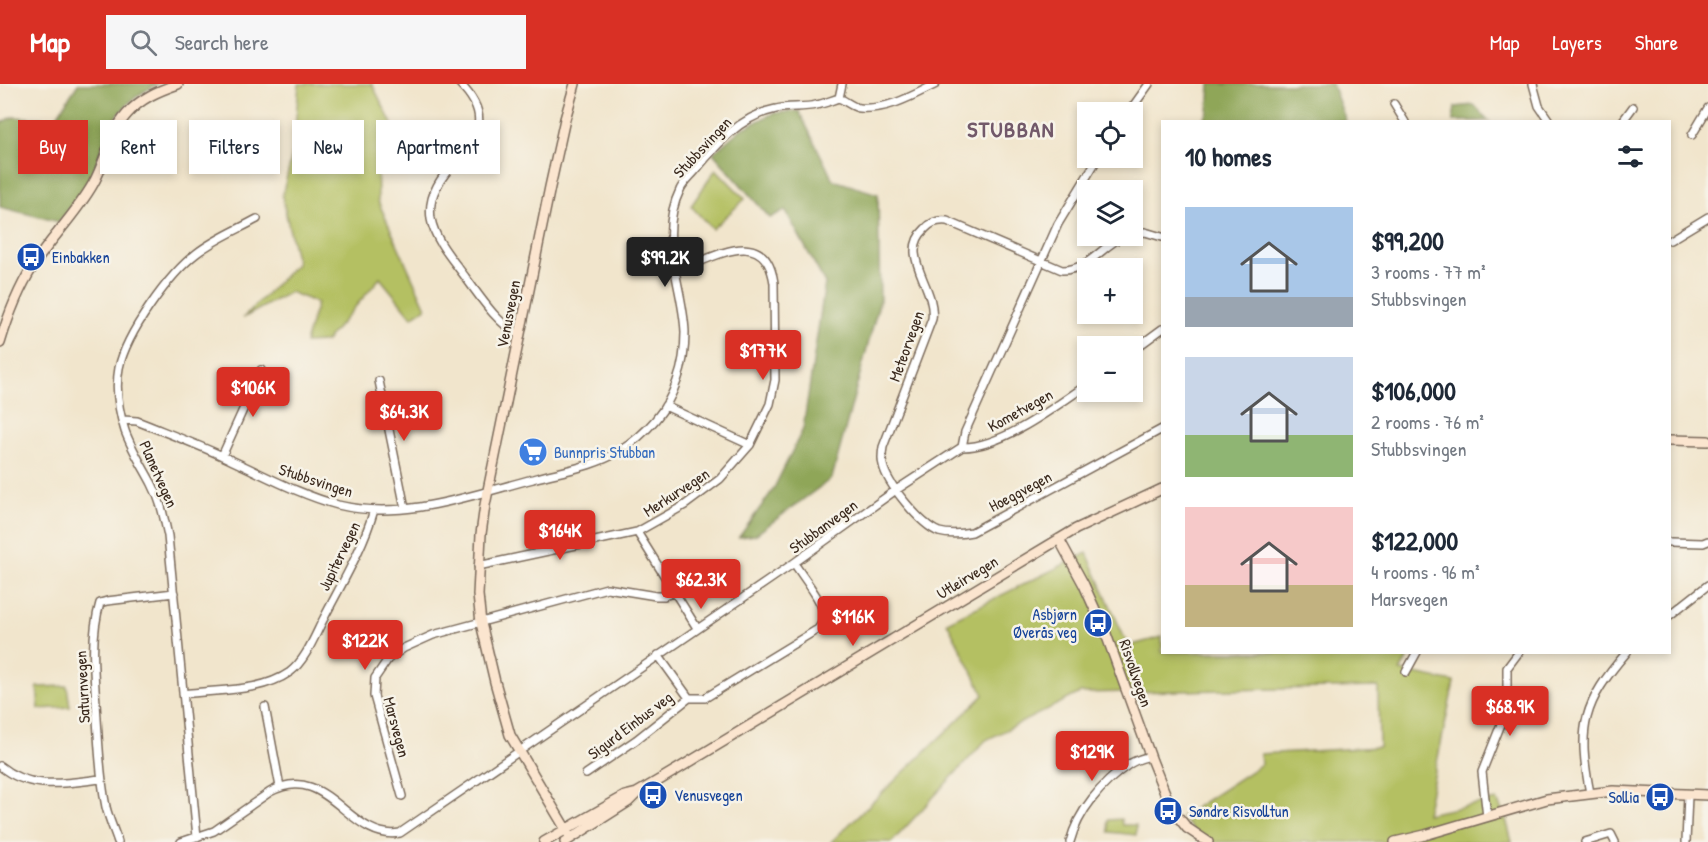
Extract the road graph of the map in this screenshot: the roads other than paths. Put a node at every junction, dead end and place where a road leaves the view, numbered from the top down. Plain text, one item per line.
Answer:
1 (178, 84) edge
2 (460, 84) edge
3 (575, 84) edge
4 (842, 84) edge
5 (936, 84) edge
6 (1149, 84) edge
7 (1533, 84) edge
8 (839, 98) junction
9 (1136, 102) edge
10 (1394, 105) dead end
11 (1633, 107) dead end
12 (1708, 108) edge
13 (1404, 120) edge
14 (1549, 120) edge
15 (1623, 120) edge
16 (1692, 135) dead end
17 (1092, 168) edge
18 (1708, 217) edge
19 (257, 219) dead end
20 (1143, 232) edge
21 (1161, 237) edge
22 (1671, 239) edge
23 (1107, 246) edge
24 (1040, 261) junction
25 (675, 271) junction
26 (1161, 330) edge
27 (519, 335) junction
28 (0, 342) edge
29 (1143, 343) edge
30 (261, 370) dead end
31 (379, 381) dead end
32 (1077, 392) edge
33 (665, 406) junction
34 (123, 420) junction
35 (1161, 430) edge
36 (1671, 440) edge
37 (1708, 441) edge
38 (750, 445) junction
39 (962, 447) junction
40 (222, 456) junction
41 (1161, 489) edge
42 (489, 490) junction
43 (896, 490) junction
44 (405, 508) junction
45 (374, 510) junction
46 (637, 532) junction
47 (1059, 539) junction
48 (1708, 541) edge
49 (1671, 542) edge
50 (794, 563) junction
51 (478, 566) junction
52 (1708, 585) edge
53 (675, 592) junction
54 (174, 593) junction
55 (1671, 614) edge
56 (480, 623) junction
57 (697, 628) junction
58 (1416, 654) edge
59 (1518, 654) edge
60 (1625, 654) edge
61 (658, 655) junction
62 (1406, 672) dead end
63 (183, 694) junction
64 (689, 698) junction
65 (265, 707) dead end
66 (519, 751) junction
67 (1150, 756) junction
68 (0, 766) edge
69 (586, 774) dead end
70 (101, 779) junction
71 (279, 788) junction
72 (1590, 793) junction
73 (1688, 795) junction
74 (1708, 795) edge
75 (402, 796) dead end
76 (1487, 817) junction
77 (567, 836) edge
78 (197, 837) junction
79 (118, 842) edge
80 (181, 842) edge
81 (544, 842) edge
82 (1070, 842) edge
83 (1208, 842) edge
84 (1395, 842) edge
85 (1585, 842) edge
86 (1615, 842) edge
87 (1686, 842) edge

1 - 28 street
2 - 27 street
3 - 27 street, Venusvegen
4 - 8 street
5 - 8 street
6 - 9 street
7 - 14 street
8 - 25 street, Stubbsvingen
10 - 13 street
11 - 15 street
12 - 16 street
17 - 24 street
18 - 22 street
19 - 34 street, Planetvegen
20 - 21 street
23 - 24 street
24 - 39 street
24 - 43 street, Meteorvegen
25 - 33 street, Stubbsvingen
25 - 38 street, Merkurvegen
26 - 29 street
27 - 42 street, Venusvegen
30 - 40 street
31 - 44 street
32 - 39 street, Kometvegen
33 - 38 street
33 - 42 street, Stubbsvingen
34 - 40 street, Stubbsvingen
34 - 54 street, Planetvegen
35 - 43 street, Hoeggvegen
36 - 37 street
38 - 46 street, Merkurvegen
39 - 43 street, Stubbanvegen
40 - 45 street, Stubbsvingen
41 - 47 street, Utleirvegen
42 - 44 street, Stubbsvingen
42 - 51 street, Venusvegen
43 - 50 street, Stubbanvegen
44 - 45 street, Stubbsvingen
45 - 63 street, Jupitervegen
46 - 51 street, Merkurvegen
46 - 53 street, Merkurvegen
47 - 67 street, Risvollvegen
47 - 77 street, Utleirvegen
48 - 49 street
50 - 57 street, Stubbanvegen
50 - 64 street, Sigurd Einbus veg
51 - 56 street, Venusvegen
52 - 55 street
53 - 56 street
53 - 57 street, Merkurvegen
54 - 63 street, Planetvegen
54 - 70 street, Saturnvegen
56 - 66 street, Venusvegen
56 - 75 street, Marsvegen
57 - 61 street, Stubbanvegen
58 - 62 street
59 - 76 street
60 - 72 street
61 - 64 street, Sigurd Einbus veg
61 - 66 street, Stubbanvegen
63 - 78 street, Planetvegen
64 - 69 street, Sigurd Einbus veg
65 - 71 street
66 - 71 street, Stubbanvegen
66 - 77 street, Venusvegen
67 - 82 street
67 - 83 street, Risvollvegen
68 - 70 street
70 - 79 street, Saturnvegen
71 - 78 street
72 - 73 street
72 - 76 street
73 - 74 street
73 - 87 street
76 - 84 street
77 - 81 street, Utleirvegen
78 - 80 street
85 - 86 street

